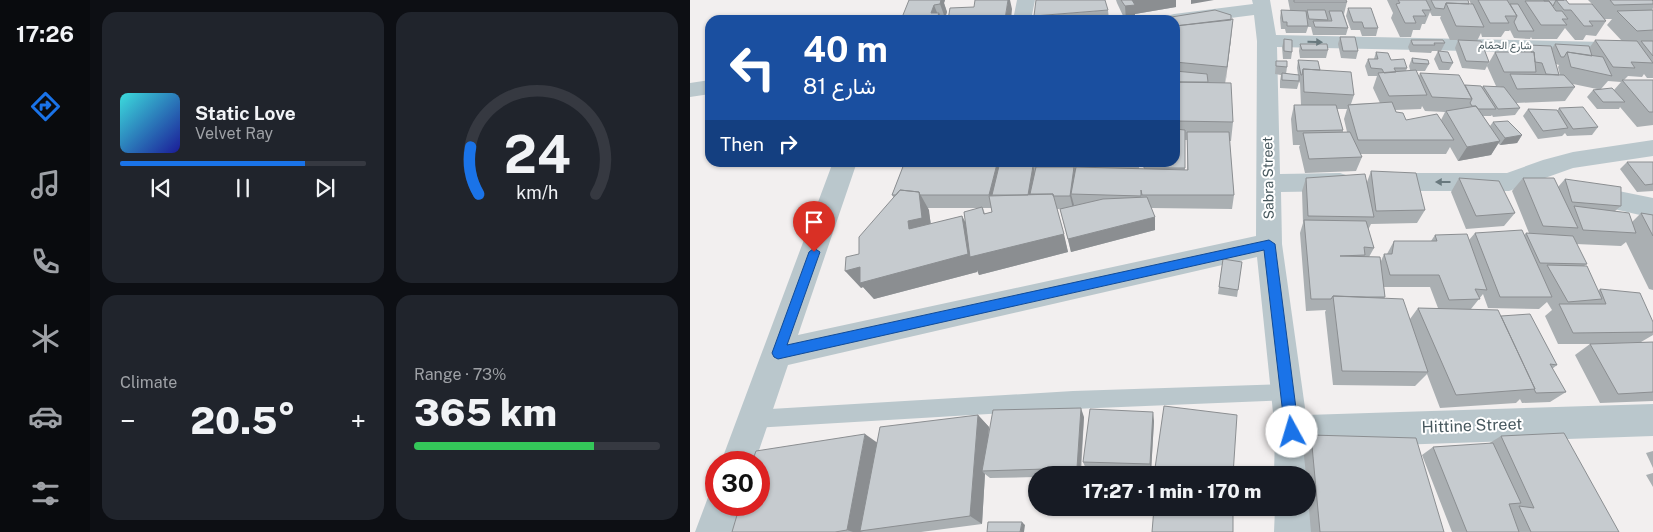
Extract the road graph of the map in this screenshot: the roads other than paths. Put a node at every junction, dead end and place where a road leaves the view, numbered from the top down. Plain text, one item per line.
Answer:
1 (1026, 0) edge
2 (1262, 4) edge
3 (1023, 15) edge
4 (1180, 19) edge
5 (1266, 41) junction
6 (1653, 49) edge
7 (705, 88) edge
8 (690, 90) edge
9 (1653, 148) edge
10 (843, 167) edge
11 (1267, 182) junction
12 (1509, 182) junction
13 (1653, 208) edge
14 (1269, 244) junction
15 (778, 353) junction
16 (1288, 392) junction
17 (753, 419) junction
18 (1653, 420) edge
19 (1292, 432) junction
20 (742, 451) edge
21 (1292, 466) edge
22 (720, 516) edge
23 (1293, 516) edge
24 (714, 532) edge
25 (1293, 532) edge

1 - 3 street
2 - 4 street
2 - 5 street, Sabra Street
5 -> 6 street, شارع الحمّام
5 - 11 street, Sabra Street
7 - 8 street
9 - 12 street
10 - 15 street
12 -> 11 street
11 - 14 street, Sabra Street
12 - 13 street
14 - 15 street
14 - 16 street, Sabra Street
15 - 17 street
16 - 17 lane
16 - 19 street, Sabra Street
17 - 20 street
18 - 19 street, Hittine Street
19 - 21 street, Sabra Street
22 - 24 street
23 - 25 street

